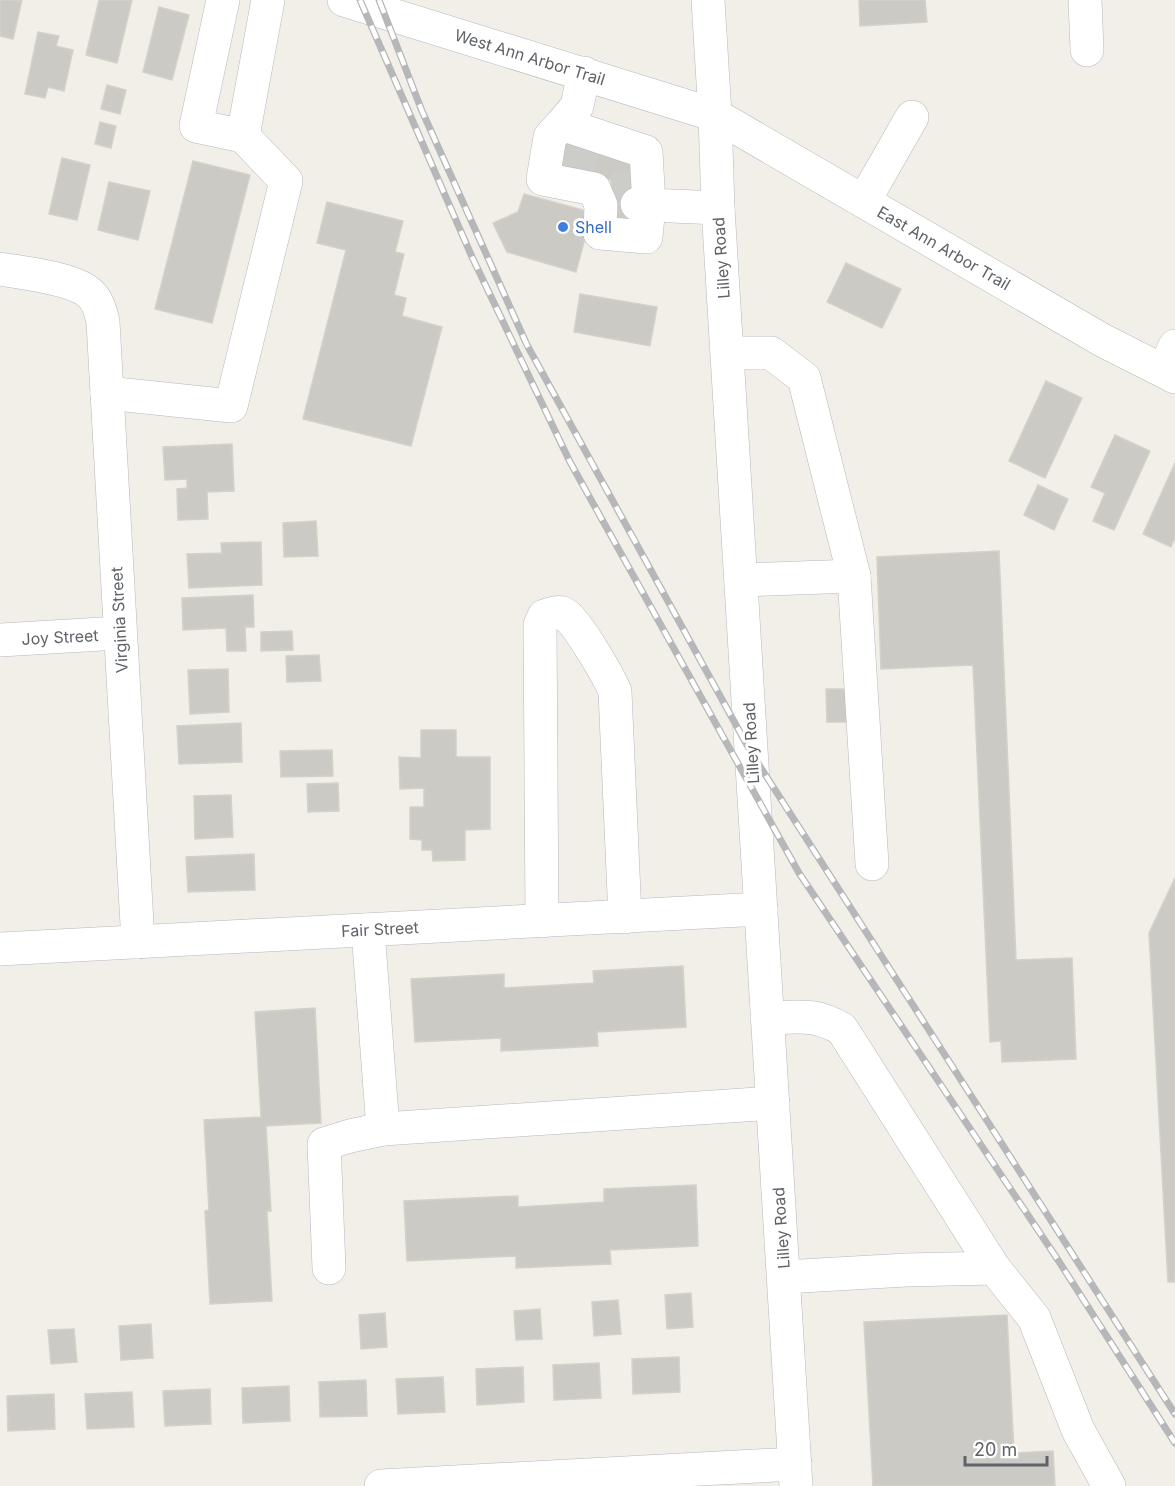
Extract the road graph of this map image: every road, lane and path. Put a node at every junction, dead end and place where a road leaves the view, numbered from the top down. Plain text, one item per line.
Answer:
1 (223, 0) edge
2 (268, 0) edge
3 (344, 0) edge
4 (708, 0) edge
5 (1085, 0) edge
6 (1087, 50) dead end
7 (584, 73) junction
8 (715, 115) junction
9 (912, 117) dead end
10 (243, 136) junction
11 (864, 201) junction
12 (718, 208) junction
13 (0, 269) edge
14 (728, 353) junction
15 (1171, 365) edge
16 (107, 393) junction
17 (854, 576) junction
18 (741, 580) junction
19 (119, 633) junction
20 (0, 640) edge
21 (872, 864) dead end
22 (761, 909) junction
23 (625, 917) junction
24 (542, 921) junction
25 (368, 930) junction
26 (138, 942) junction
27 (0, 949) edge
28 (767, 1018) junction
29 (773, 1103) junction
30 (383, 1129) junction
31 (329, 1268) dead end
32 (994, 1269) junction
33 (784, 1277) junction
34 (796, 1475) edge
35 (381, 1486) edge
36 (1109, 1486) edge

1 - 10 street
2 - 10 street
3 - 7 street, West Ann Arbor Trail
4 - 8 street, Lilley Road
5 - 6 street
7 - 8 street, West Ann Arbor Trail
7 - 12 street
8 - 11 street, East Ann Arbor Trail
8 - 12 street, Lilley Road
9 - 11 street
10 - 16 street
11 - 15 street, East Ann Arbor Trail
12 - 14 street, Lilley Road
13 - 16 street, Virginia Street
14 - 17 street
14 - 18 street, Lilley Road
16 - 19 street, Virginia Street
17 - 18 street
17 - 21 street
18 - 22 street, Lilley Road
19 - 20 street, Joy Street
19 - 26 street, Virginia Street
22 - 23 street, Fair Street
22 - 28 street, Lilley Road
23 - 24 street, Fair Street
23 - 24 street
24 - 25 street, Fair Street
25 - 26 street, Fair Street
25 - 30 street
26 - 27 street, Fair Street
28 - 29 street, Lilley Road
28 - 32 street
29 - 30 street
29 - 33 street, Lilley Road
30 - 31 street
32 - 33 street
32 - 36 street
33 - 34 street, Lilley Road
34 - 35 street

